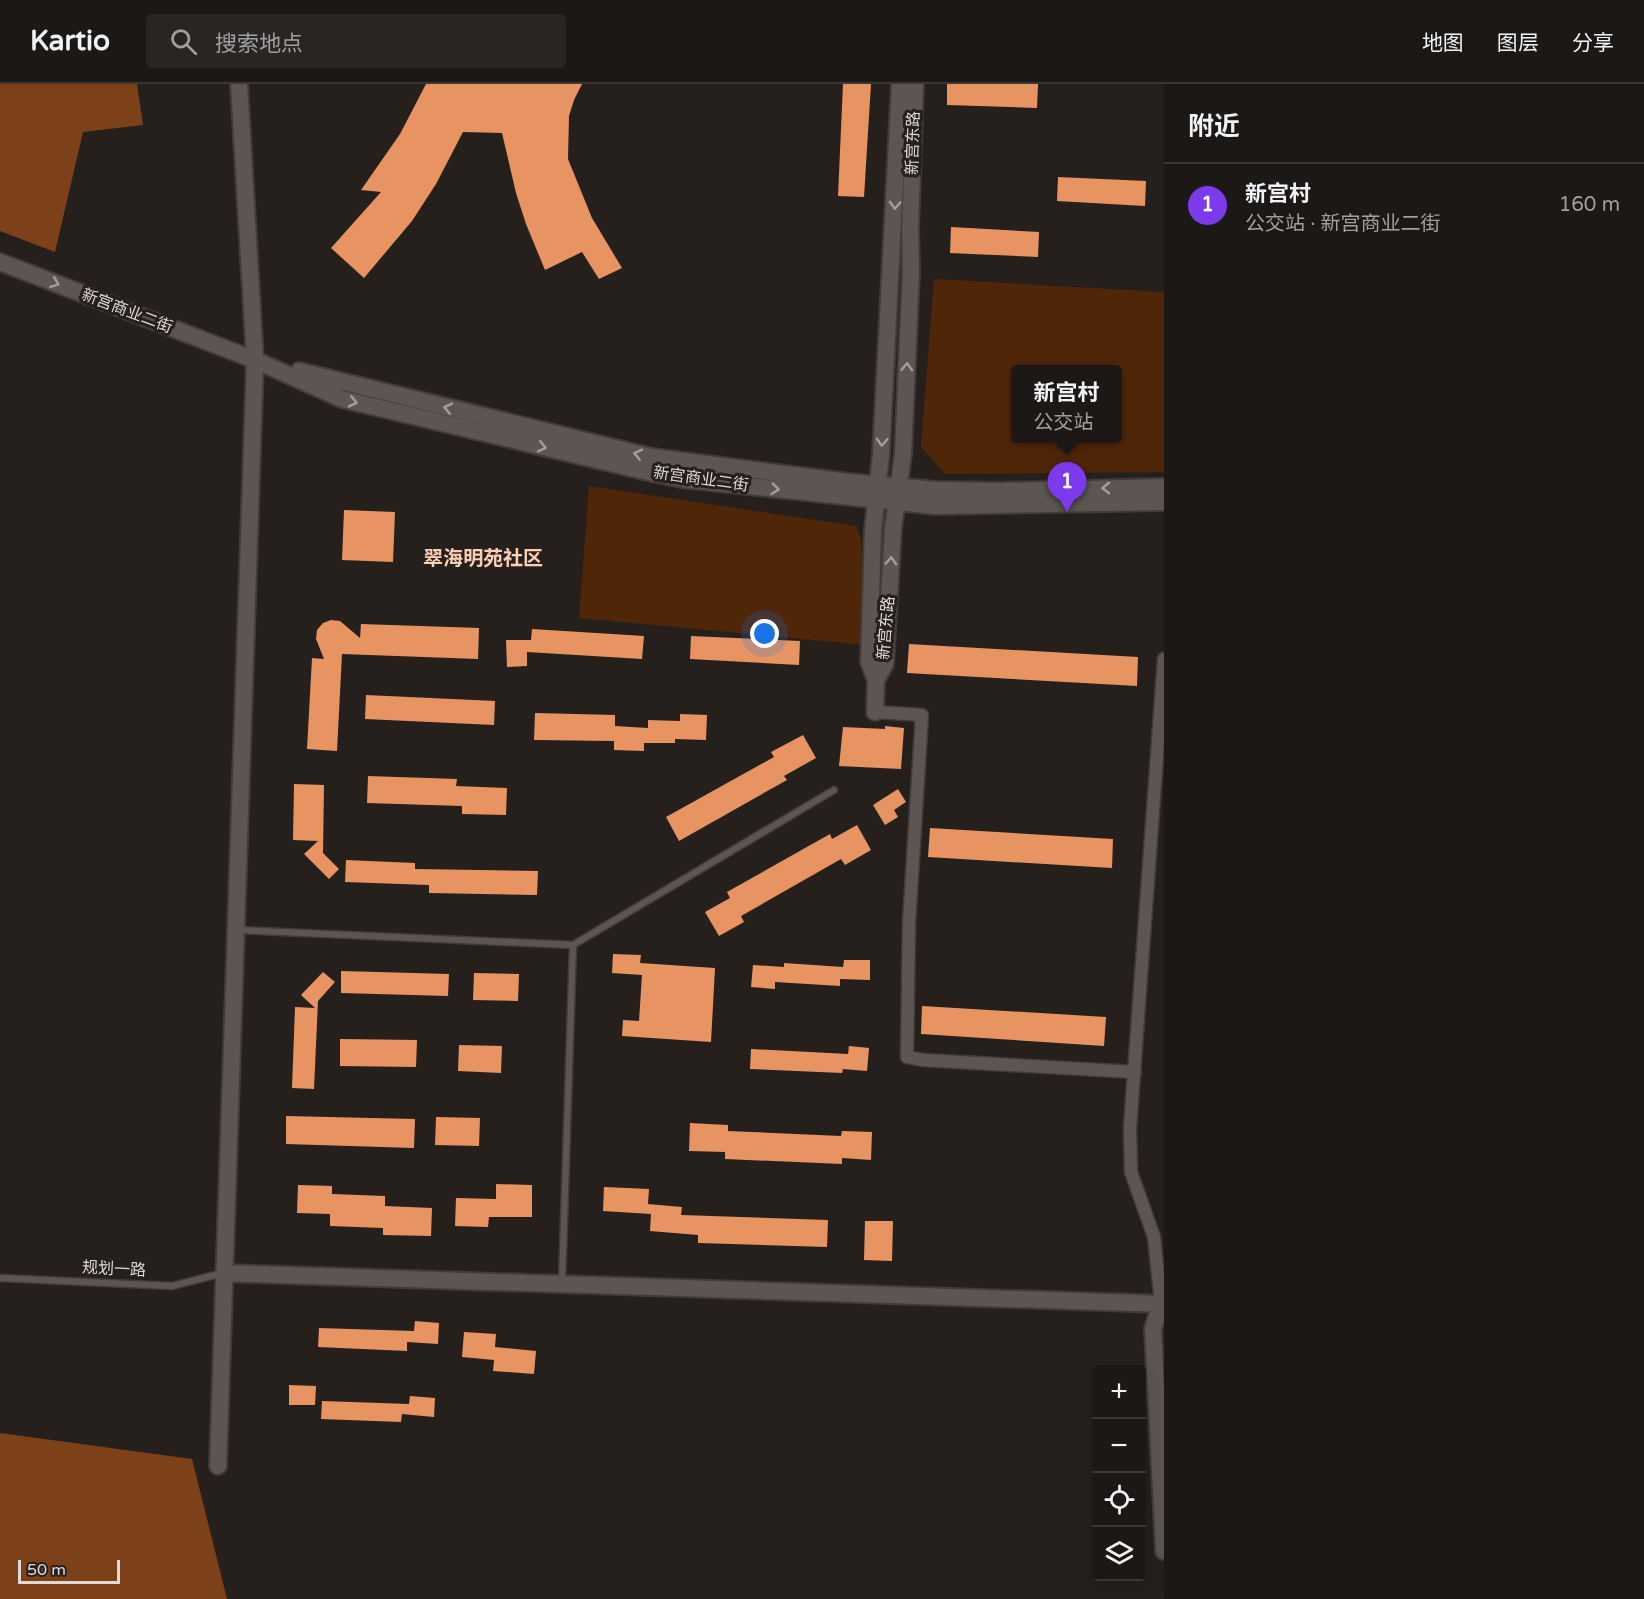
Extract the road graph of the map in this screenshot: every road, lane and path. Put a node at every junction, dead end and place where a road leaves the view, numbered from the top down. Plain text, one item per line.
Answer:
1 (239, 84) edge
2 (900, 84) edge
3 (915, 84) edge
4 (0, 262) edge
5 (255, 360) junction
6 (1164, 486) edge
7 (877, 492) junction
8 (898, 494) junction
9 (1164, 501) edge
10 (1164, 659) edge
11 (876, 680) junction
12 (875, 712) joint
13 (834, 790) dead end
14 (236, 930) junction
15 (573, 945) junction
16 (1135, 1072) junction
17 (224, 1273) junction
18 (0, 1278) edge
19 (562, 1284) junction
20 (1163, 1307) edge
21 (218, 1466) dead end
22 (1164, 1551) edge

1 - 5 street
2 -> 7 street, 新宫东路
8 -> 3 street, 新宫东路
4 -> 5 street, 新宫商业二街
5 - 7 street, 新宫商业二街
5 - 14 street
6 -> 8 street, 新宫商业二街
7 - 8 street, 新宫商业二街
7 - 11 street, 新宫东路
8 - 9 street, 新宫商业二街
11 -> 8 street, 新宫东路
10 - 16 street
11 - 12 street
12 - 16 street
13 - 15 lane
14 - 15 lane
14 - 17 street
15 - 19 lane
16 - 20 street
17 - 18 lane, 规划一路
17 - 19 street
17 - 21 street
19 - 20 street
20 - 22 street

